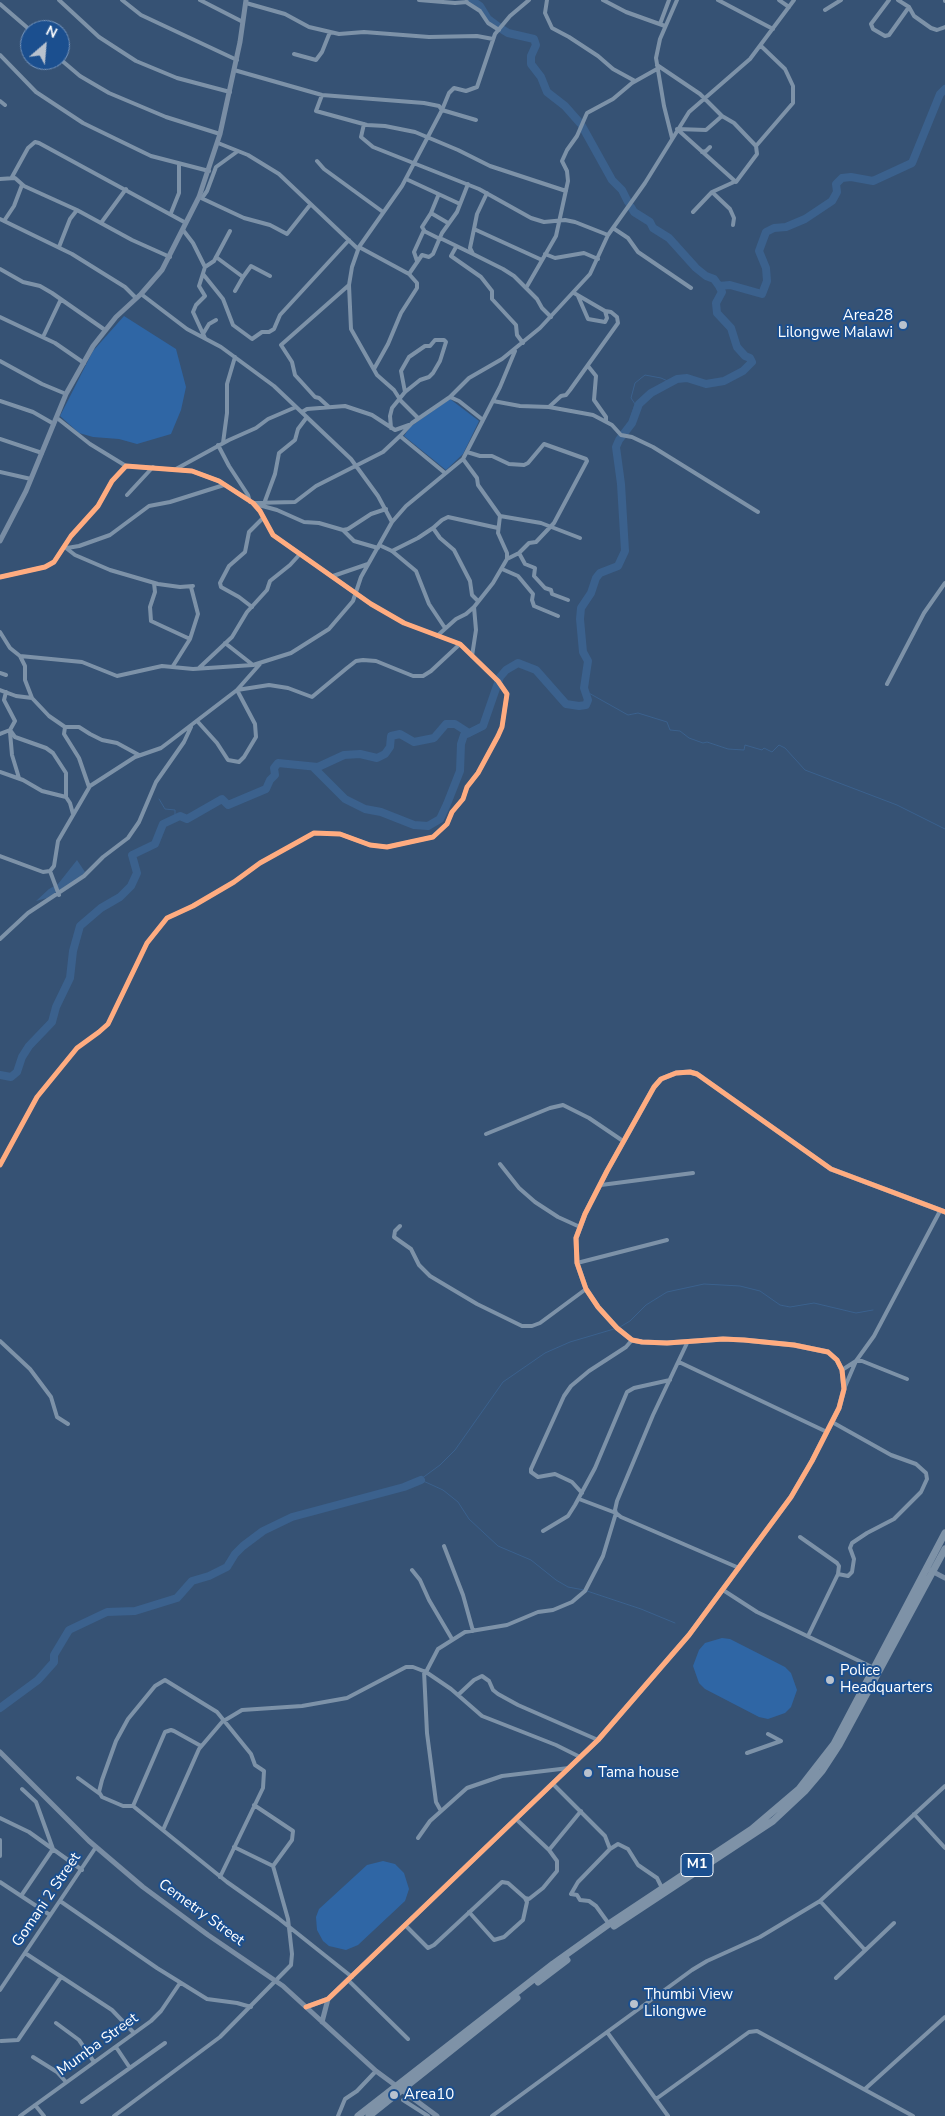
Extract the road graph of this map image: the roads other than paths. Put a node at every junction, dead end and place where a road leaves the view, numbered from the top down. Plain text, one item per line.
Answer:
1 (59, 0) edge
2 (122, 0) edge
3 (200, 0) edge
4 (419, 0) edge
5 (529, 0) edge
6 (547, 0) edge
7 (603, 0) edge
8 (669, 0) edge
9 (677, 0) edge
10 (718, 0) edge
11 (779, 0) edge
12 (794, 0) edge
13 (842, 0) edge
14 (889, 0) edge
15 (898, 0) edge
16 (466, 1) edge
17 (246, 2) edge
18 (0, 4) edge
19 (789, 7) junction
20 (909, 7) junction
21 (825, 10) dead end
22 (20, 21) edge
23 (243, 22) junction
24 (660, 24) junction
25 (665, 26) junction
26 (945, 27) edge
27 (773, 29) junction
28 (499, 30) junction
29 (330, 32) junction
30 (493, 39) junction
31 (761, 46) junction
32 (294, 54) dead end
33 (0, 55) edge
34 (236, 60) junction
35 (657, 67) junction
36 (70, 68) edge
37 (234, 70) junction
38 (635, 81) junction
39 (230, 92) junction
40 (322, 95) junction
41 (704, 98) junction
42 (0, 101) edge
43 (5, 106) dead end
44 (442, 110) junction
45 (722, 116) junction
46 (476, 120) dead end
47 (364, 124) junction
48 (677, 129) junction
49 (220, 134) junction
50 (428, 138) junction
51 (672, 138) junction
52 (218, 144) junction
53 (756, 146) junction
54 (710, 147) dead end
55 (238, 151) junction
56 (702, 152) junction
57 (317, 161) dead end
58 (414, 163) junction
59 (179, 164) junction
60 (209, 171) junction
61 (12, 177) junction
62 (0, 179) edge
63 (406, 179) junction
64 (734, 182) junction
65 (468, 184) junction
66 (22, 185) junction
67 (126, 189) junction
68 (566, 191) junction
69 (712, 192) junction
70 (487, 193) junction
71 (438, 196) junction
72 (201, 197) junction
73 (460, 204) junction
74 (310, 205) junction
75 (77, 210) junction
76 (383, 212) junction
77 (693, 212) dead end
78 (171, 213) junction
79 (431, 213) junction
80 (2, 220) edge
81 (561, 220) junction
82 (101, 223) junction
83 (186, 223) junction
84 (448, 223) junction
85 (733, 224) dead end
86 (613, 228) junction
87 (474, 229) junction
88 (183, 230) junction
89 (230, 231) dead end
90 (424, 231) junction
91 (608, 235) junction
92 (440, 238) junction
93 (349, 240) junction
94 (59, 247) junction
95 (456, 247) junction
96 (359, 248) junction
97 (473, 254) junction
98 (545, 254) junction
99 (170, 257) junction
100 (216, 258) junction
101 (598, 259) junction
102 (542, 260) junction
103 (417, 261) junction
104 (205, 267) junction
105 (0, 269) edge
106 (203, 274) junction
107 (409, 274) junction
108 (270, 276) dead end
109 (243, 277) junction
110 (348, 285) junction
111 (526, 288) junction
112 (691, 288) dead end
113 (235, 291) dead end
114 (574, 293) junction
115 (141, 294) junction
116 (578, 296) junction
117 (136, 298) junction
118 (61, 299) junction
119 (605, 311) junction
120 (0, 317) edge
121 (551, 318) junction
122 (626, 318) dead end
123 (216, 320) dead end
124 (618, 320) junction
125 (106, 330) junction
126 (203, 334) junction
127 (42, 337) junction
128 (205, 338) junction
129 (523, 343) junction
130 (516, 349) junction
131 (235, 357) junction
132 (0, 361) edge
133 (84, 363) junction
134 (588, 366) junction
135 (374, 369) junction
136 (405, 392) junction
137 (66, 394) junction
138 (450, 397) junction
139 (399, 398) junction
140 (0, 401) edge
141 (493, 401) junction
142 (296, 407) junction
143 (329, 407) junction
144 (549, 407) junction
145 (302, 412) junction
146 (307, 417) junction
147 (57, 418) junction
148 (418, 418) junction
149 (483, 420) junction
150 (606, 421) junction
151 (412, 423) junction
152 (54, 424) junction
153 (391, 428) junction
154 (400, 436) junction
155 (0, 439) edge
156 (221, 444) junction
157 (468, 452) junction
158 (42, 454) junction
159 (463, 460) junction
160 (126, 466) junction
161 (356, 466) junction
162 (153, 467) junction
163 (176, 469) junction
164 (0, 472) edge
165 (445, 474) junction
166 (31, 479) junction
167 (224, 485) junction
168 (127, 495) dead end
169 (251, 502) junction
170 (265, 502) junction
171 (386, 509) junction
172 (758, 512) dead end
173 (500, 516) junction
174 (263, 518) junction
175 (392, 522) junction
176 (550, 527) junction
177 (433, 528) junction
178 (498, 528) junction
179 (343, 530) junction
180 (580, 538) dead end
181 (0, 541) edge
182 (378, 546) junction
183 (66, 547) junction
184 (392, 550) junction
185 (519, 553) junction
186 (300, 554) junction
187 (507, 559) junction
188 (368, 564) junction
189 (502, 569) junction
190 (333, 576) junction
191 (0, 577) edge
192 (154, 583) junction
193 (945, 584) edge
194 (356, 592) junction
195 (568, 600) dead end
196 (478, 601) junction
197 (252, 607) junction
198 (474, 607) junction
199 (558, 616) dead end
200 (445, 628) junction
201 (0, 632) edge
202 (438, 636) junction
203 (190, 639) junction
204 (225, 643) junction
205 (460, 644) junction
206 (20, 656) junction
207 (472, 656) junction
208 (260, 663) junction
209 (253, 665) junction
210 (173, 666) junction
211 (199, 668) junction
212 (0, 673) edge
213 (6, 675) dead end
214 (887, 684) dead end
215 (0, 690) edge
216 (238, 690) junction
217 (6, 692) junction
218 (32, 698) junction
219 (198, 722) junction
220 (191, 726) junction
221 (65, 727) junction
222 (10, 730) junction
223 (0, 734) edge
224 (139, 755) junction
225 (0, 772) edge
226 (19, 778) junction
227 (89, 787) junction
228 (66, 797) junction
229 (73, 814) junction
230 (0, 856) edge
231 (50, 871) junction
232 (59, 895) junction
233 (0, 939) edge
234 (486, 1134) dead end
235 (623, 1141) junction
236 (500, 1164) dead end
237 (0, 1165) edge
238 (693, 1173) dead end
239 (601, 1186) junction
240 (943, 1211) edge
241 (400, 1226) dead end
242 (580, 1227) junction
243 (667, 1240) dead end
244 (577, 1263) junction
245 (586, 1289) junction
246 (632, 1340) junction
247 (0, 1341) edge
248 (688, 1342) junction
249 (856, 1361) junction
250 (679, 1362) junction
251 (842, 1370) junction
252 (907, 1379) dead end
253 (670, 1380) junction
254 (844, 1389) junction
255 (832, 1422) junction
256 (68, 1424) dead end
257 (827, 1432) junction
258 (582, 1492) junction
259 (579, 1499) junction
260 (616, 1513) junction
261 (543, 1531) dead end
262 (945, 1534) edge
263 (800, 1537) dead end
264 (444, 1546) dead end
265 (945, 1549) edge
266 (739, 1568) junction
267 (929, 1569) junction
268 (412, 1570) dead end
269 (838, 1574) junction
270 (945, 1578) edge
271 (723, 1590) junction
272 (472, 1631) junction
273 (808, 1636) junction
274 (452, 1639) junction
275 (874, 1668) junction
276 (425, 1671) junction
277 (458, 1695) junction
278 (226, 1721) junction
279 (768, 1734) dead end
280 (598, 1740) junction
281 (201, 1746) junction
282 (0, 1752) edge
283 (747, 1753) dead end
284 (580, 1757) junction
285 (569, 1768) junction
286 (78, 1778) dead end
287 (553, 1784) junction
288 (945, 1786) edge
289 (22, 1789) dead end
290 (100, 1794) junction
291 (254, 1805) junction
292 (133, 1806) junction
293 (441, 1811) junction
294 (581, 1811) junction
295 (914, 1814) junction
296 (0, 1818) edge
297 (516, 1819) junction
298 (163, 1830) junction
299 (418, 1838) dead end
300 (0, 1840) edge
301 (96, 1847) junction
302 (234, 1847) junction
303 (945, 1848) edge
304 (53, 1849) junction
305 (610, 1849) junction
306 (549, 1850) junction
307 (0, 1856) edge
308 (273, 1866) junction
309 (82, 1870) junction
310 (220, 1877) junction
311 (0, 1882) edge
312 (662, 1888) junction
313 (21, 1896) junction
314 (525, 1898) junction
315 (820, 1900) junction
316 (60, 1901) junction
317 (469, 1912) junction
318 (50, 1915) junction
319 (894, 1923) dead end
320 (609, 1924) junction
321 (405, 1926) junction
322 (289, 1927) junction
323 (865, 1950) junction
324 (25, 1953) junction
325 (61, 1977) junction
326 (836, 1978) dead end
327 (350, 1979) junction
328 (274, 1980) junction
329 (180, 1983) junction
330 (0, 1990) edge
331 (328, 2000) junction
332 (251, 2007) junction
333 (306, 2007) junction
334 (945, 2017) edge
335 (322, 2022) junction
336 (56, 2023) dead end
337 (607, 2032) junction
338 (134, 2033) junction
339 (408, 2039) dead end
340 (1, 2041) edge
341 (164, 2043) dead end
342 (116, 2047) junction
343 (33, 2057) dead end
344 (94, 2062) junction
345 (130, 2068) junction
346 (376, 2072) junction
347 (66, 2082) junction
348 (399, 2087) junction
349 (864, 2089) junction
350 (656, 2098) junction
351 (404, 2100) dead end
352 (82, 2102) dead end
353 (35, 2105) junction
354 (20, 2116) edge
355 (44, 2116) edge
356 (114, 2116) edge
357 (338, 2116) edge
358 (358, 2116) edge
359 (368, 2116) edge
360 (428, 2116) edge
361 (437, 2116) edge
362 (492, 2116) edge
363 (668, 2116) edge
364 (913, 2116) edge

1 - 39 street
2 - 34 street
3 - 23 street
4 - 16 street
5 - 28 street
6 - 38 street
7 - 24 street
8 - 24 street
9 - 25 street
10 - 27 street
11 - 19 street
12 - 19 street
13 - 21 street
14 - 20 street
15 - 20 street
16 - 28 street
17 - 23 street
17 - 29 street
18 - 22 street
19 - 27 street
20 - 26 street
23 - 34 street
24 - 25 street
25 - 35 street
27 - 31 street
28 - 30 street
29 - 30 street
29 - 32 street
30 - 44 street
31 - 41 street
31 - 53 street
33 - 59 street
34 - 37 street
35 - 38 street
35 - 41 street
35 - 51 street
36 - 49 street
37 - 39 street
37 - 40 street
38 - 68 street
39 - 49 street
40 - 44 street
40 - 47 street
41 - 45 street
41 - 48 street
42 - 43 street
44 - 46 street
44 - 50 street
45 - 48 street
45 - 53 street
47 - 50 street
47 - 58 street
48 - 51 street
48 - 56 street
49 - 52 street
50 - 58 street
50 - 68 street
51 - 86 street
52 - 55 street
52 - 60 street
53 - 64 street
54 - 56 street
55 - 72 street
55 - 74 street
56 - 64 street
57 - 76 street
58 - 63 street
58 - 65 street
59 - 60 street
59 - 78 street
60 - 72 street
61 - 62 street
61 - 66 street
61 - 67 street
63 - 71 street
63 - 76 street
64 - 69 street
65 - 70 street
65 - 73 street
66 - 75 street
66 - 80 street
67 - 78 street
67 - 82 street
68 - 81 street
69 - 77 street
69 - 85 street
70 - 81 street
70 - 87 street
71 - 73 street
71 - 79 street
72 - 74 street
72 - 83 street
73 - 84 street
74 - 93 street
75 - 82 street
75 - 94 street
76 - 96 street
78 - 83 street
79 - 84 street
79 - 90 street
80 - 94 street
81 - 91 street
81 - 98 street
82 - 99 street
83 - 88 street
84 - 92 street
86 - 91 street
86 - 112 street
87 - 97 street
87 - 102 street
88 - 99 street
88 - 104 street
89 - 100 street
90 - 92 street
90 - 103 street
91 - 101 street
92 - 95 street
92 - 103 street
93 - 96 street
93 - 106 street
94 - 117 street
95 - 97 street
95 - 129 street
96 - 107 street
96 - 110 street
97 - 111 street
98 - 101 street
98 - 102 street
99 - 115 street
100 - 104 street
100 - 109 street
101 - 114 street
102 - 111 street
103 - 107 street
104 - 106 street
105 - 118 street
106 - 126 street
107 - 135 street
108 - 109 street
109 - 113 street
110 - 135 street
110 - 143 street
111 - 121 street
114 - 116 street
114 - 121 street
115 - 117 street
115 - 128 street
116 - 119 street
116 - 119 street
117 - 125 street
118 - 125 street
118 - 127 street
119 - 124 street
120 - 127 street
121 - 129 street
122 - 124 street
123 - 126 street
124 - 134 street
125 - 133 street
126 - 128 street
127 - 133 street
128 - 131 street
129 - 130 street
130 - 138 street
130 - 141 street
131 - 142 street
131 - 156 street
132 - 137 street
133 - 137 street
134 - 144 street
134 - 150 street
135 - 139 street
136 - 136 street
136 - 139 street
137 - 147 street
138 - 148 street
138 - 149 street
139 - 148 street
139 - 153 street
140 - 152 street
141 - 144 street
141 - 149 street
142 - 145 street
142 - 156 street
143 - 145 street
143 - 153 street
144 - 150 street
145 - 146 street
146 - 161 street
146 - 170 street
147 - 152 street
147 - 160 street
148 - 151 street
149 - 157 street
150 - 172 street
151 - 153 street
151 - 154 street
152 - 158 street
154 - 161 street
154 - 165 street
155 - 158 street
156 - 163 street
156 - 169 street
157 - 159 street
157 - 176 street
158 - 166 street
159 - 165 street
159 - 173 street
160 - 162 street
160 - 183 street
161 - 170 street
161 - 171 street
162 - 163 street
162 - 168 street
163 - 167 street
164 - 166 street
165 - 175 street
166 - 181 street
167 - 169 street
167 - 183 street
169 - 170 street
169 - 174 street
169 - 179 street
171 - 175 street
171 - 179 street
173 - 176 street
173 - 178 street
174 - 186 street
174 - 197 street
175 - 182 street
176 - 180 street
176 - 185 street
177 - 178 street
177 - 184 street
177 - 196 street
178 - 187 street
179 - 182 street
182 - 184 street
182 - 188 street
183 - 191 street
183 - 192 street
184 - 200 street
185 - 187 street
185 - 195 street
186 - 190 street
186 - 197 street
187 - 189 street
188 - 190 street
188 - 194 street
189 - 196 street
189 - 199 street
190 - 194 street
192 - 203 street
192 - 203 street
193 - 214 street
194 - 202 street
194 - 208 street
196 - 198 street
197 - 204 street
198 - 200 street
198 - 207 street
200 - 202 street
201 - 206 street
202 - 205 street
203 - 210 street
204 - 209 street
204 - 211 street
205 - 207 street
205 - 216 street
206 - 210 street
206 - 218 street
207 - 237 street
208 - 209 street
208 - 216 street
209 - 211 street
210 - 211 street
212 - 213 street
215 - 217 street
216 - 219 street
216 - 219 street
217 - 218 street
217 - 222 street
218 - 221 street
219 - 220 street
220 - 224 street
220 - 232 street
221 - 224 street
221 - 227 street
222 - 223 street
222 - 226 street
222 - 228 street
224 - 227 street
225 - 226 street
226 - 228 street
227 - 229 street
228 - 229 street
229 - 231 street
230 - 231 street
231 - 232 street
232 - 233 street
234 - 235 street
235 - 239 street
235 - 240 street
236 - 242 street
238 - 239 street
239 - 242 street
240 - 249 street
241 - 245 street
242 - 244 street
243 - 244 street
244 - 245 street
245 - 246 street
246 - 248 street
246 - 258 street
247 - 256 street
248 - 250 street
248 - 251 street
249 - 251 street
249 - 252 street
249 - 254 street
250 - 253 street
250 - 257 street
251 - 254 street
253 - 258 street
253 - 260 street
254 - 255 street
255 - 257 street
255 - 269 street
257 - 266 street
258 - 259 street
259 - 260 street
259 - 261 street
260 - 266 street
260 - 272 street
262 - 267 highway, M1
263 - 269 street
264 - 272 street
265 - 267 highway, M1
266 - 271 street
267 - 270 street
267 - 275 highway, M1
267 - 348 highway, M1
268 - 274 street
269 - 273 street
271 - 273 street
271 - 280 street
272 - 274 street
273 - 275 street
274 - 276 street
275 - 312 highway, M1
276 - 277 street
276 - 278 street
276 - 293 street
277 - 280 street
277 - 284 street
278 - 281 street
278 - 290 street
278 - 291 street
279 - 283 street
280 - 284 street
281 - 292 street
281 - 298 street
282 - 301 street, Cemetry Street
284 - 285 street
285 - 287 street
285 - 293 street
286 - 290 street
287 - 294 street
287 - 297 street
288 - 295 street
289 - 304 street
290 - 292 street
291 - 302 street
291 - 308 street
292 - 298 street
293 - 299 street
294 - 305 street
294 - 306 street
295 - 303 street
295 - 315 street
296 - 304 street
297 - 306 street
297 - 321 street
298 - 310 street
300 - 307 street
301 - 309 street, Gomani 2 Street
301 - 328 street, Cemetry Street
302 - 308 street
302 - 310 street
304 - 309 street
304 - 313 street
305 - 312 street
305 - 320 street
306 - 314 street
308 - 322 street
309 - 316 street, Gomani 2 Street
310 - 322 street
311 - 313 street
312 - 320 highway, M1
313 - 318 street
314 - 317 street
314 - 317 street
315 - 323 street
315 - 337 street
316 - 318 street, Gomani 2 Street
316 - 329 street
317 - 321 street
318 - 324 street, Gomani 2 Street
319 - 323 street
320 - 348 highway, M1
321 - 327 street
322 - 327 street
322 - 328 street
323 - 326 street
324 - 325 street
324 - 330 street, Gomani 2 Street
325 - 338 street
325 - 340 street
327 - 331 street
327 - 339 street
328 - 332 street
328 - 333 street, Cemetry Street
329 - 332 street
329 - 338 street, Mumba Street
331 - 333 street
331 - 335 street
332 - 356 street
333 - 335 street, Cemetry Street
334 - 349 street
335 - 346 street, Cemetry Street
336 - 344 street
337 - 350 street
337 - 362 street
338 - 342 street, Mumba Street
341 - 345 street
342 - 344 street, Mumba Street
342 - 345 street
343 - 347 street
344 - 347 street, Mumba Street
345 - 352 street
346 - 348 street, Cemetry Street
346 - 357 street
347 - 353 street, Mumba Street
348 - 358 highway, M1
348 - 359 highway, M1
348 - 361 street, Cemetry Street
349 - 350 street
349 - 364 street
350 - 363 street
351 - 360 street
353 - 354 street, Mumba Street
353 - 355 street

